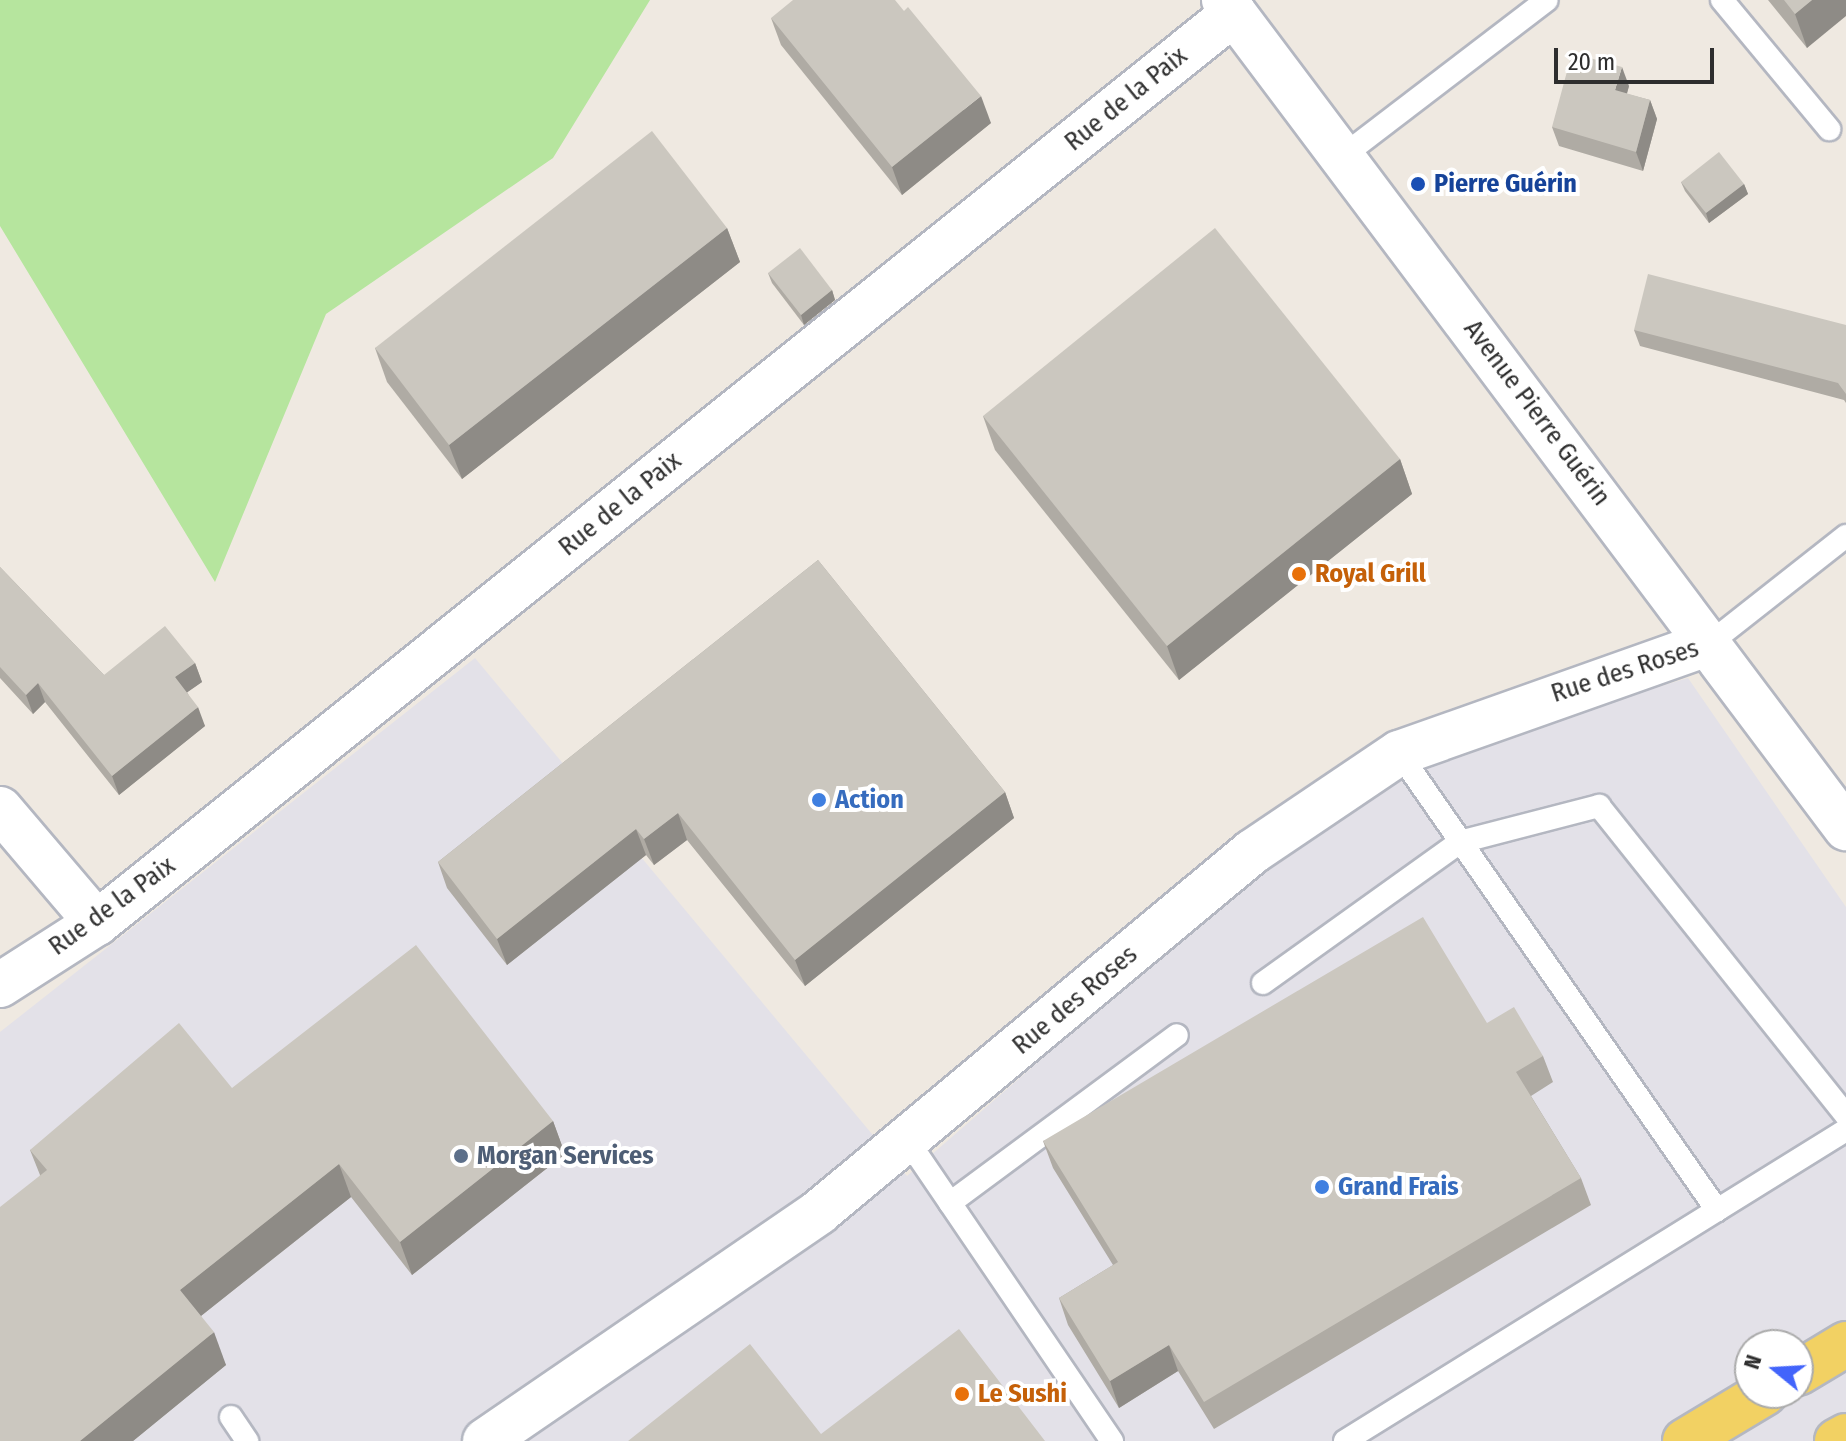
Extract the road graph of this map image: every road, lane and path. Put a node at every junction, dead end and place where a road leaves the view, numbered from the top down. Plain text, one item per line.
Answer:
1 (1547, 0) edge
2 (1722, 0) edge
3 (1229, 7) edge
4 (1829, 129) dead end
5 (1344, 155) junction
6 (1846, 536) edge
7 (1710, 643) junction
8 (1399, 753) junction
9 (0, 809) edge
10 (1846, 828) edge
11 (1460, 842) junction
12 (97, 923) junction
13 (1263, 983) dead end
14 (0, 985) edge
15 (1177, 1035) dead end
16 (1846, 1115) edge
17 (1846, 1130) edge
18 (908, 1141) junction
19 (950, 1203) junction
20 (1717, 1210) junction
21 (1846, 1344) edge
22 (1814, 1363) edge
23 (1738, 1409) edge
24 (231, 1417) dead end
25 (1846, 1436) edge
26 (247, 1441) edge
27 (485, 1441) edge
28 (1112, 1441) edge
29 (1345, 1441) edge
30 (1685, 1441) edge
31 (1837, 1441) edge

1 - 5 lane
2 - 4 lane
3 - 5 street, Avenue Pierre Guérin
3 - 12 street, Rue de la Paix
5 - 7 street, Avenue Pierre Guérin
6 - 7 lane
7 - 8 street, Rue des Roses
7 - 10 street, Avenue Pierre Guérin
8 - 11 lane
8 - 18 street, Rue des Roses
9 - 12 street
11 - 13 lane
11 - 16 lane
11 - 20 lane
12 - 14 street, Rue de la Paix
15 - 19 lane
17 - 20 lane
18 - 19 lane
18 - 27 street, Rue des Roses
19 - 28 lane
20 - 29 lane
21 - 22 main road
23 - 30 main road
24 - 26 lane
25 - 31 main road

